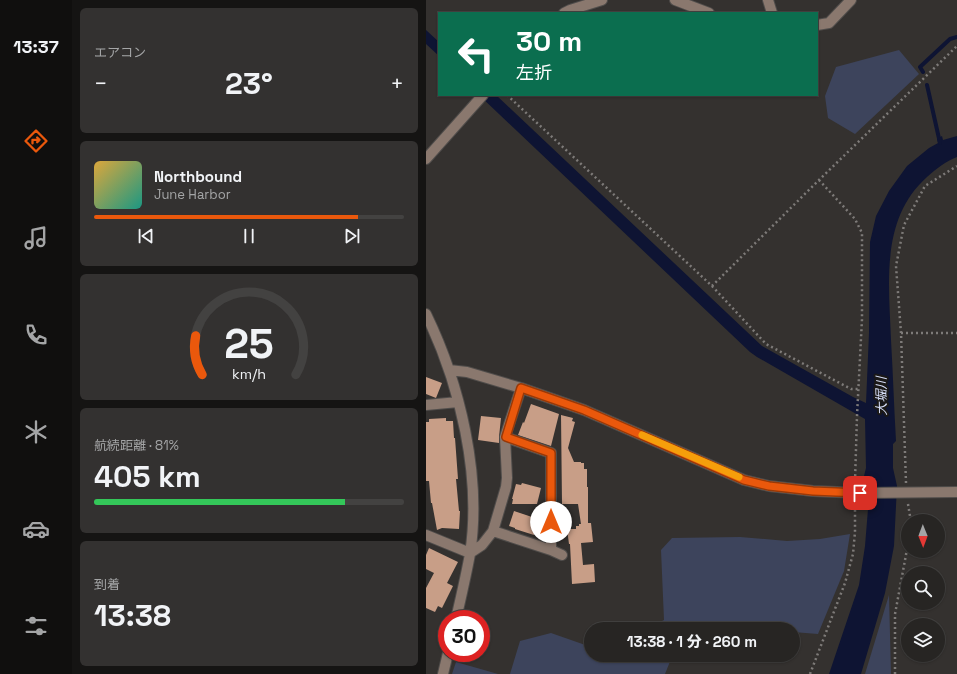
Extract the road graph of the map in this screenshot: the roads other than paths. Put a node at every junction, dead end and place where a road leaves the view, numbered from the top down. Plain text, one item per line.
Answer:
1 (602, 0) edge
2 (675, 0) edge
3 (768, 0) edge
4 (851, 0) edge
5 (566, 12) edge
6 (706, 12) edge
7 (772, 12) edge
8 (818, 25) edge
9 (481, 97) edge
10 (426, 158) edge
11 (426, 314) edge
12 (449, 370) junction
13 (521, 388) junction
14 (458, 402) junction
15 (426, 404) edge
16 (506, 437) junction
17 (957, 492) edge
18 (493, 531) junction
19 (426, 535) edge
20 (551, 550) junction
21 (470, 553) junction
22 (562, 555) dead end
23 (458, 610) edge
24 (446, 662) edge
25 (443, 674) edge

1 - 5 street
2 - 6 street
3 - 7 street
4 - 8 street
9 - 10 street
11 - 12 street
12 - 13 street
12 - 14 street
13 - 16 street
13 - 17 street
14 - 15 street
14 - 21 street
16 - 18 street
16 - 20 street
18 - 20 street
18 - 21 street
19 - 21 street
20 - 22 street
21 - 23 street
24 - 25 street

